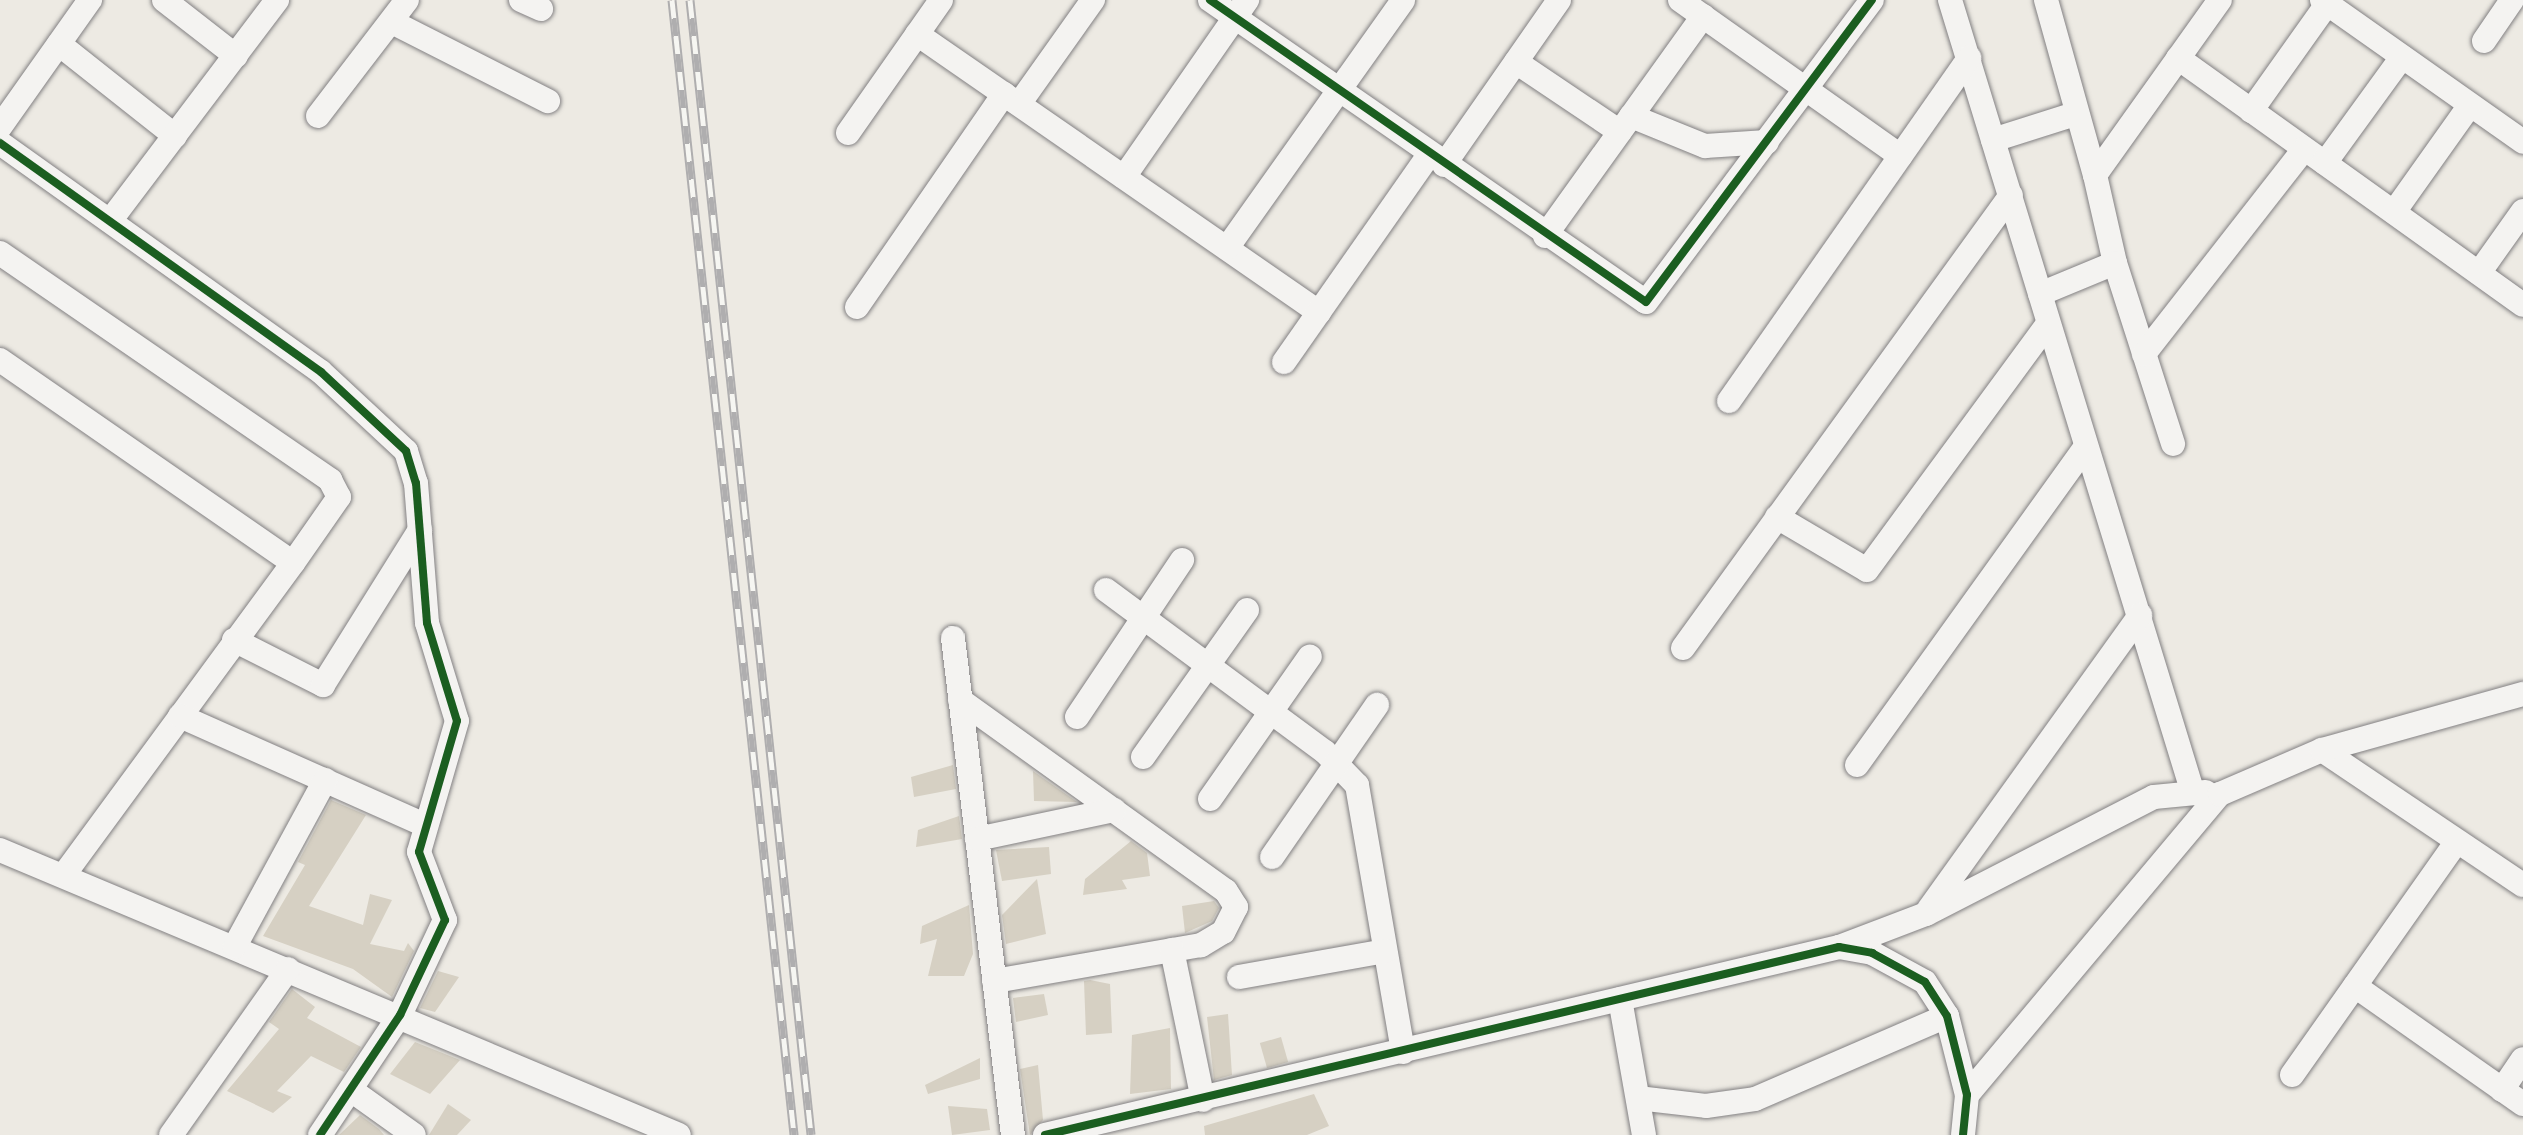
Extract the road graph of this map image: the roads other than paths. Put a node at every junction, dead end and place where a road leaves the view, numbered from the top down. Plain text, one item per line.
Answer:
1 (90, 0) edge
2 (164, 0) edge
3 (277, 0) edge
4 (407, 0) edge
5 (941, 0) edge
6 (1093, 0) edge
7 (1210, 0) edge
8 (1403, 0) edge
9 (1559, 0) edge
10 (1680, 0) edge
11 (1872, 0) edge
12 (1950, 0) edge
13 (2046, 0) edge
14 (2220, 0) edge
15 (2512, 0) edge
16 (2324, 2) edge
17 (1241, 9) edge
18 (1703, 16) junction
19 (392, 22) junction
20 (917, 34) junction
21 (2484, 41) dead end
22 (59, 44) junction
23 (236, 56) junction
24 (2402, 57) junction
25 (1969, 58) junction
26 (2178, 58) junction
27 (1516, 62) junction
28 (1806, 89) junction
29 (1338, 90) junction
30 (1012, 99) junction
31 (548, 101) dead end
32 (2470, 105) junction
33 (2251, 111) junction
34 (2075, 114) junction
35 (318, 116) dead end
36 (1626, 124) junction
37 (0, 127) edge
38 (848, 133) dead end
39 (175, 136) junction
40 (1993, 140) junction
41 (1767, 142) junction
42 (2523, 142) edge
43 (0, 143) edge
44 (2304, 149) junction
45 (1900, 156) junction
46 (1436, 160) junction
47 (2325, 163) junction
48 (2095, 175) junction
49 (1124, 177) junction
50 (2011, 195) junction
51 (2523, 211) edge
52 (2394, 212) junction
53 (110, 221) junction
54 (1545, 236) junction
55 (1227, 248) junction
56 (0, 253) edge
57 (2115, 263) junction
58 (2479, 273) junction
59 (2040, 294) junction
60 (2523, 305) edge
61 (857, 307) dead end
62 (1319, 312) junction
63 (2047, 325) junction
64 (2144, 354) junction
65 (0, 360) edge
66 (1284, 362) dead end
67 (1729, 401) dead end
68 (2173, 444) dead end
69 (2085, 448) junction
70 (1777, 517) junction
71 (420, 530) junction
72 (1182, 560) dead end
73 (293, 563) junction
74 (1106, 590) dead end
75 (1247, 610) dead end
76 (2140, 615) junction
77 (1143, 618) junction
78 (953, 638) dead end
79 (234, 640) junction
80 (1683, 648) dead end
81 (1310, 656) dead end
82 (1208, 665) junction
83 (2522, 694) edge
84 (960, 700) junction
85 (1377, 705) dead end
86 (1271, 712) junction
87 (180, 716) junction
88 (1077, 717) dead end
89 (2322, 750) junction
90 (1143, 757) dead end
91 (1337, 763) junction
92 (1857, 765) dead end
93 (325, 780) junction
94 (2192, 790) junction
95 (2220, 794) junction
96 (1210, 799) dead end
97 (1114, 810) junction
98 (425, 825) junction
99 (977, 839) junction
100 (2457, 841) junction
101 (0, 850) edge
102 (1272, 857) dead end
103 (64, 875) junction
104 (2523, 885) edge
105 (1926, 914) junction
106 (235, 946) junction
107 (1839, 947) junction
108 (1172, 950) junction
109 (1385, 951) junction
110 (288, 969) junction
111 (1239, 977) dead end
112 (994, 981) junction
113 (2355, 986) junction
114 (1620, 999) junction
115 (400, 1015) junction
116 (1947, 1016) junction
117 (1403, 1052) junction
118 (2523, 1059) edge
119 (2292, 1075) dead end
120 (351, 1090) junction
121 (2502, 1090) junction
122 (1967, 1095) junction
123 (1638, 1098) junction
124 (1203, 1100) junction
125 (2523, 1104) edge
126 (171, 1135) edge
127 (320, 1135) edge
128 (414, 1135) edge
129 (679, 1135) edge
130 (1013, 1135) edge
131 (1045, 1135) edge
132 (1644, 1135) edge
133 (1963, 1135) edge

1 - 22 street
2 - 23 street
3 - 23 street
4 - 19 street
5 - 20 street
6 - 30 street
7 - 17 street
8 - 29 street
9 - 27 street
10 - 18 street
11 - 28 street
12 - 25 street
13 - 34 street
14 - 26 street
15 - 21 street
16 - 24 street
16 - 33 street
17 - 29 street
17 - 49 street
18 - 28 street
18 - 36 street
19 - 31 street
19 - 35 street
20 - 30 street
20 - 38 street
22 - 37 street
22 - 39 street
23 - 39 street
24 - 32 street
24 - 47 street
25 - 40 street
25 - 45 street
26 - 33 street
26 - 48 street
27 - 36 street
27 - 46 street
28 - 41 street
28 - 45 street
29 - 46 street
29 - 55 street
30 - 49 street
30 - 61 street
32 - 42 street
32 - 52 street
33 - 44 street
34 - 40 street
34 - 48 street
36 - 41 street
36 - 54 street
39 - 53 street
40 - 50 street
41 - 54 street
43 - 53 street
44 - 47 street
44 - 64 street
45 - 67 street
46 - 54 street
46 - 62 street
47 - 52 street
48 - 57 street
49 - 55 street
50 - 59 street
50 - 70 street
51 - 58 street
52 - 58 street
53 - 71 street
55 - 62 street
56 - 73 street
57 - 59 street
57 - 64 street
58 - 60 street
59 - 63 street
62 - 66 street
63 - 69 street
63 - 70 street
64 - 68 street
65 - 73 street
69 - 76 street
69 - 92 street
70 - 80 street
71 - 79 street
71 - 98 street
72 - 77 street
73 - 79 street
74 - 77 street
75 - 82 street
76 - 94 street
76 - 105 street
77 - 82 street
77 - 88 street
78 - 84 street
79 - 87 street
81 - 86 street
82 - 86 street
82 - 90 street
83 - 89 street
84 - 97 street
84 - 99 street
85 - 91 street
86 - 91 street
86 - 96 street
87 - 93 street
87 - 103 street
89 - 95 street
89 - 100 street
91 - 102 street
91 - 109 street
93 - 98 street
93 - 106 street
94 - 95 street
94 - 105 street
95 - 122 street
97 - 99 street
97 - 108 street
98 - 115 street
99 - 112 street
100 - 104 street
100 - 113 street
101 - 103 street
103 - 106 street
105 - 107 street
106 - 110 street
107 - 114 street
107 - 116 street
108 - 112 street
108 - 124 street
109 - 111 street
109 - 117 street
110 - 115 street
110 - 126 street
112 - 130 street
113 - 119 street
113 - 121 street
114 - 117 street
114 - 123 street
115 - 120 street
115 - 129 street
116 - 122 street
116 - 123 street
117 - 124 street
118 - 121 street
120 - 127 street
120 - 128 street
121 - 125 street
122 - 133 street
123 - 132 street
124 - 131 street

